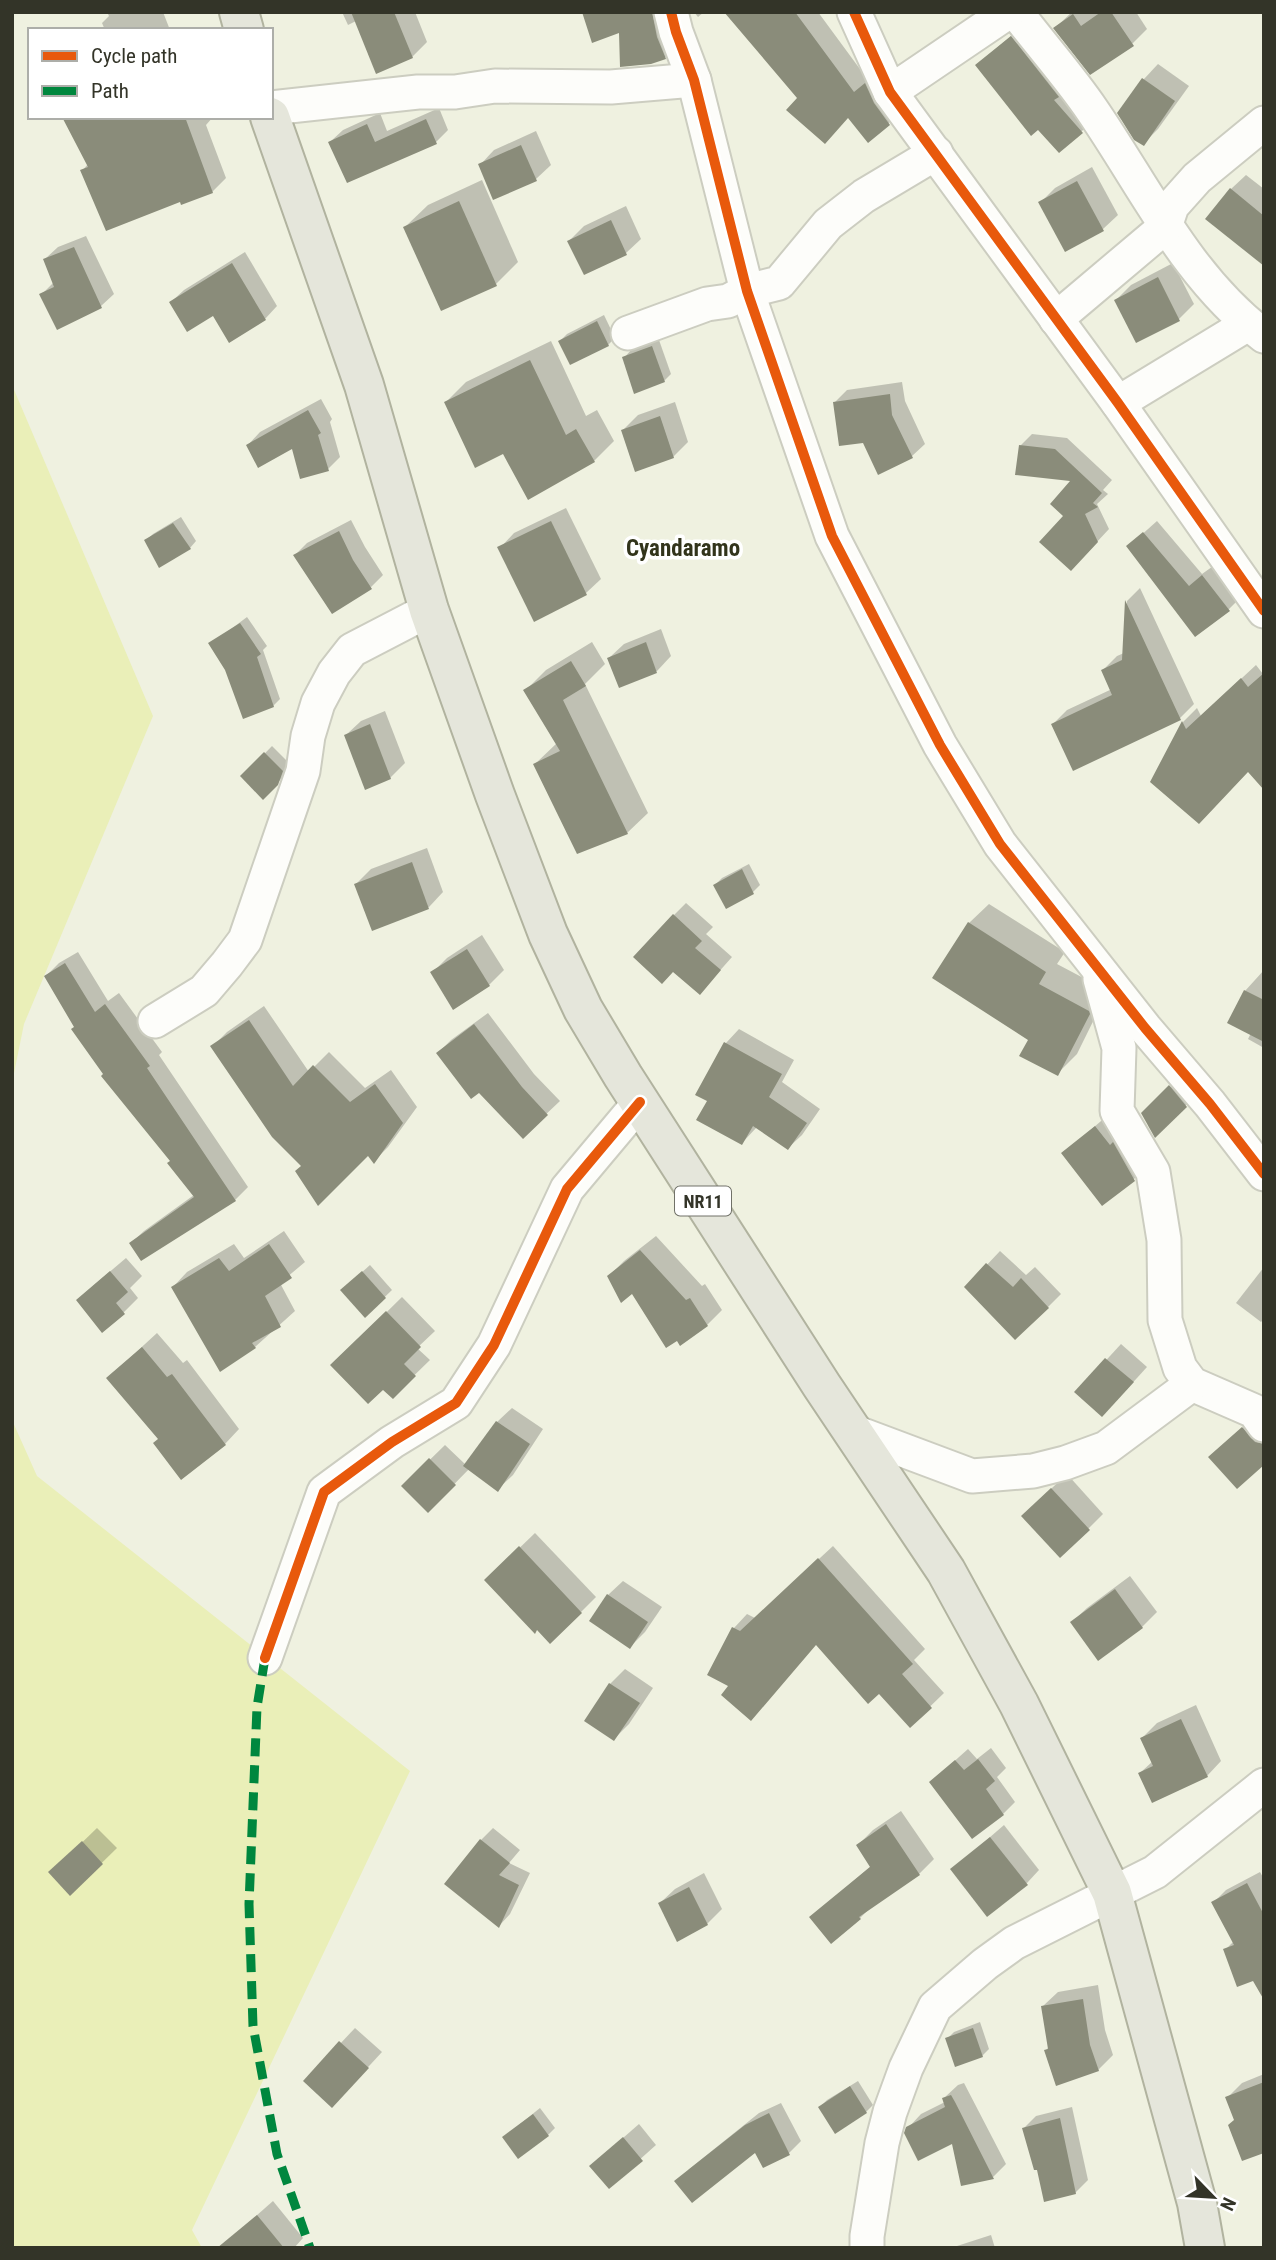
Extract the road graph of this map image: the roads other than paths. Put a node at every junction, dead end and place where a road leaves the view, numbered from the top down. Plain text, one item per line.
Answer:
1 (671, 12) edge
2 (854, 12) edge
3 (1008, 12) edge
4 (1016, 12) edge
5 (694, 80) junction
6 (890, 92) junction
7 (273, 108) edge
8 (271, 119) edge
9 (1264, 122) edge
10 (936, 153) junction
11 (1165, 227) junction
12 (747, 291) junction
13 (1056, 319) junction
14 (1256, 330) edge
15 (628, 333) dead end
16 (1118, 403) junction
17 (429, 610) junction
18 (1264, 611) edge
19 (1096, 964) junction
20 (155, 1021) dead end
21 (640, 1102) junction
22 (1264, 1174) edge
23 (1192, 1384) junction
24 (1264, 1425) edge
25 (852, 1431) junction
26 (265, 1658) dead end
27 (1264, 1785) edge
28 (1112, 1893) junction
29 (867, 2248) edge
30 (1205, 2248) edge

1 - 5 street
2 - 6 street
3 - 6 street
4 - 11 street
5 - 7 street
5 - 12 street
6 - 10 street
8 - 17 highway, NR11
9 - 11 street
10 - 12 street
10 - 13 street
11 - 13 street
11 - 14 street
12 - 15 street
12 - 19 street
13 - 16 street
14 - 16 street
16 - 18 street
17 - 20 street
17 - 21 highway, NR11
19 - 22 street
19 - 23 street
21 - 25 highway, NR11
21 - 26 street
23 - 24 street
23 - 25 street
25 - 28 highway, NR11
27 - 28 street
28 - 29 street
28 - 30 highway, NR11

